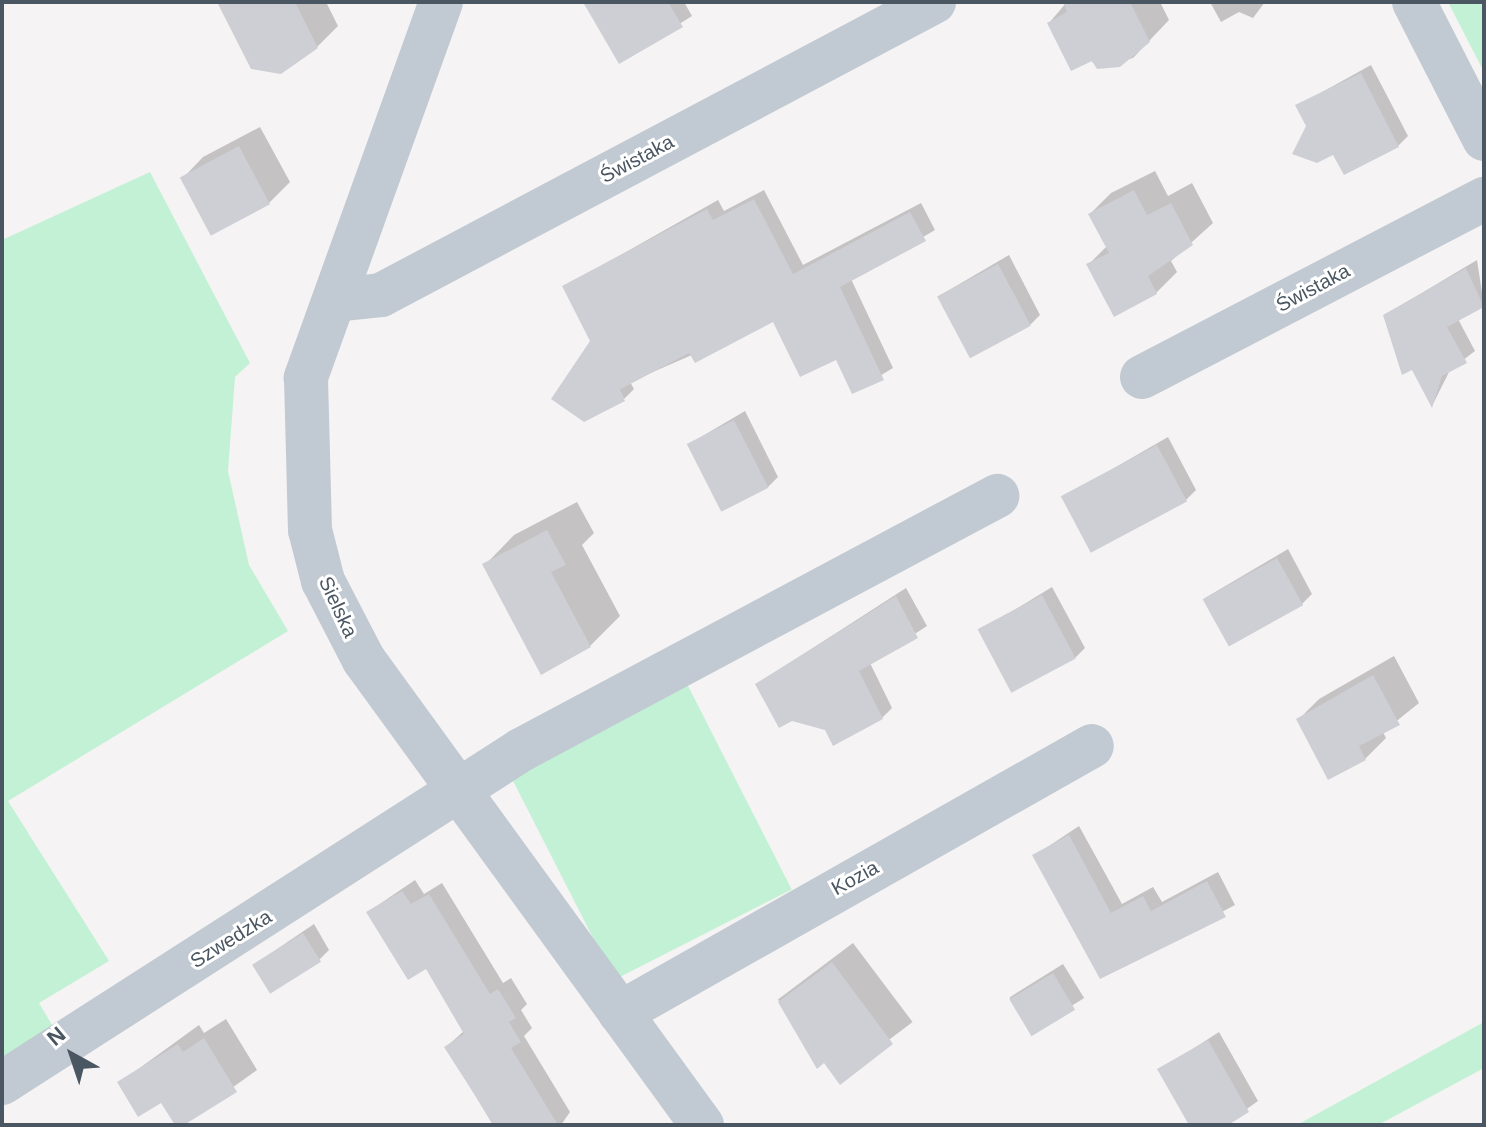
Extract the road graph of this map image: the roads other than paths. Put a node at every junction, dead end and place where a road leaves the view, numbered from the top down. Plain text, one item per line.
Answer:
1 (441, 2) edge
2 (934, 2) edge
3 (1414, 2) edge
4 (1484, 139) edge
5 (1484, 199) edge
6 (335, 300) junction
7 (1142, 377) dead end
8 (997, 496) dead end
9 (1092, 746) dead end
10 (460, 795) junction
11 (620, 1013) junction
12 (2, 1083) edge
13 (702, 1125) edge

1 - 6 street, Sielska
2 - 6 street, Świstaka
3 - 4 street
5 - 7 street, Świstaka
6 - 10 street, Sielska
8 - 10 street, Szwedzka
9 - 11 street, Kozia
10 - 11 street, Sielska
10 - 12 street, Szwedzka
11 - 13 street, Sielska

